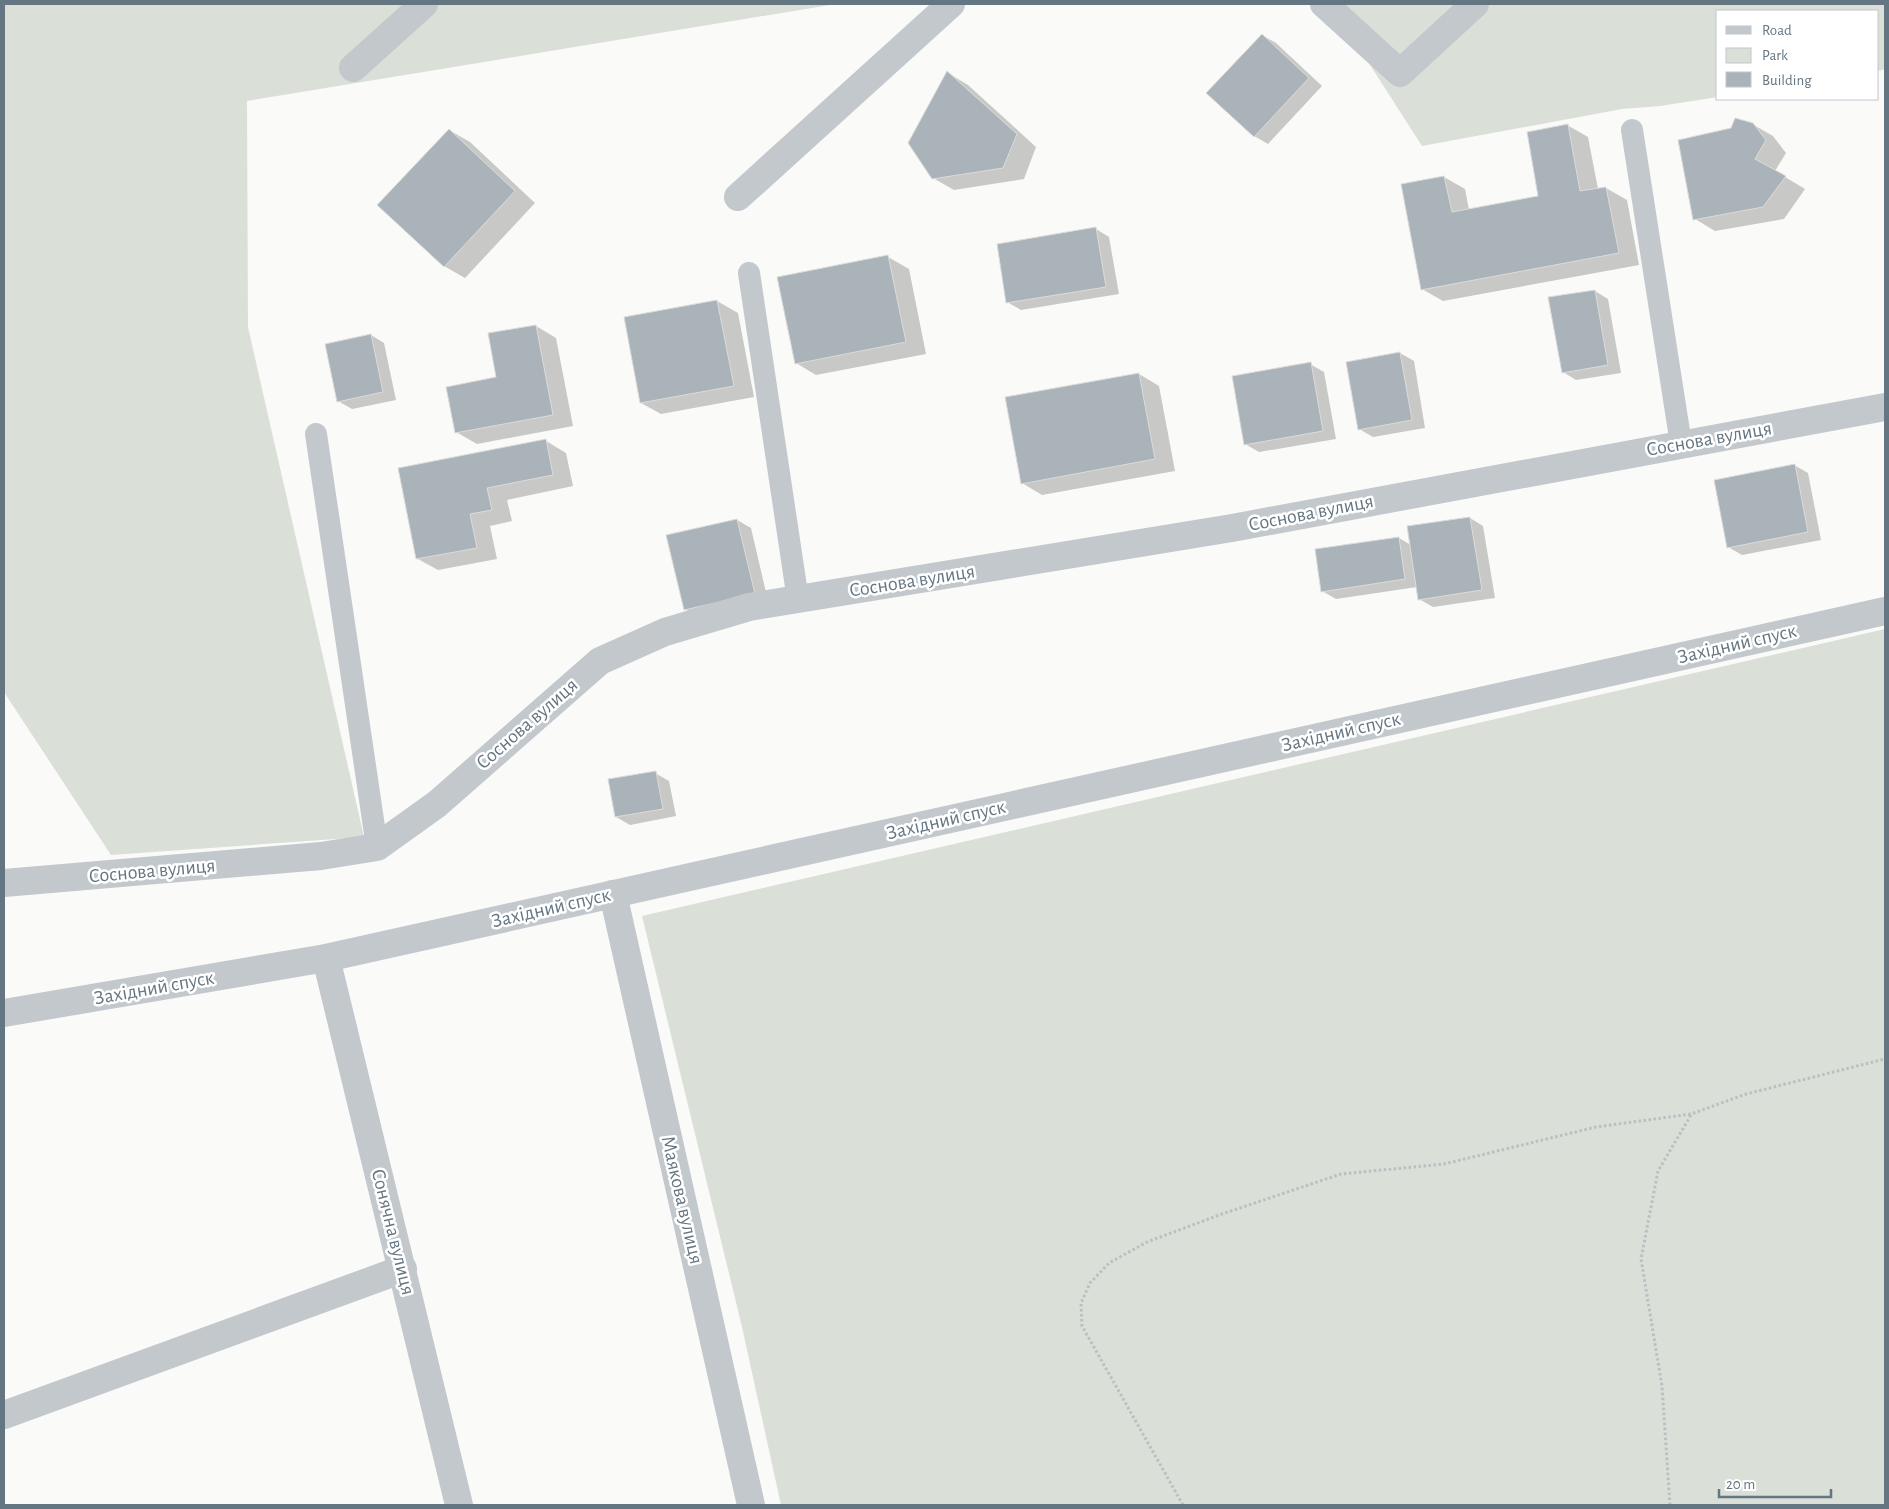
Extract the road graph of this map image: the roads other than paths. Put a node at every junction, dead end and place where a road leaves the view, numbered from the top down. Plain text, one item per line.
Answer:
1 (424, 4) edge
2 (951, 4) edge
3 (1324, 4) edge
4 (1475, 4) edge
5 (353, 68) dead end
6 (1632, 130) dead end
7 (738, 197) dead end
8 (749, 273) dead end
9 (1885, 407) edge
10 (316, 434) dead end
11 (1681, 444) junction
12 (798, 600) junction
13 (1885, 611) edge
14 (377, 847) junction
15 (4, 883) edge
16 (613, 894) junction
17 (326, 958) junction
18 (4, 1013) edge
19 (403, 1270) junction
20 (4, 1415) edge
21 (459, 1505) edge
22 (751, 1505) edge

1 - 5 street
2 - 7 street
3 - 4 street
6 - 11 lane
8 - 12 lane
9 - 11 street, Соснова вулиця
10 - 14 lane
11 - 12 street, Соснова вулиця
12 - 14 street, Соснова вулиця
13 - 16 street, Західний спуск
14 - 15 street, Соснова вулиця
16 - 17 street, Західний спуск
16 - 22 street, Маякова вулиця
17 - 18 street, Західний спуск
17 - 19 street, Сонячна вулиця
19 - 20 street
19 - 21 street, Сонячна вулиця

